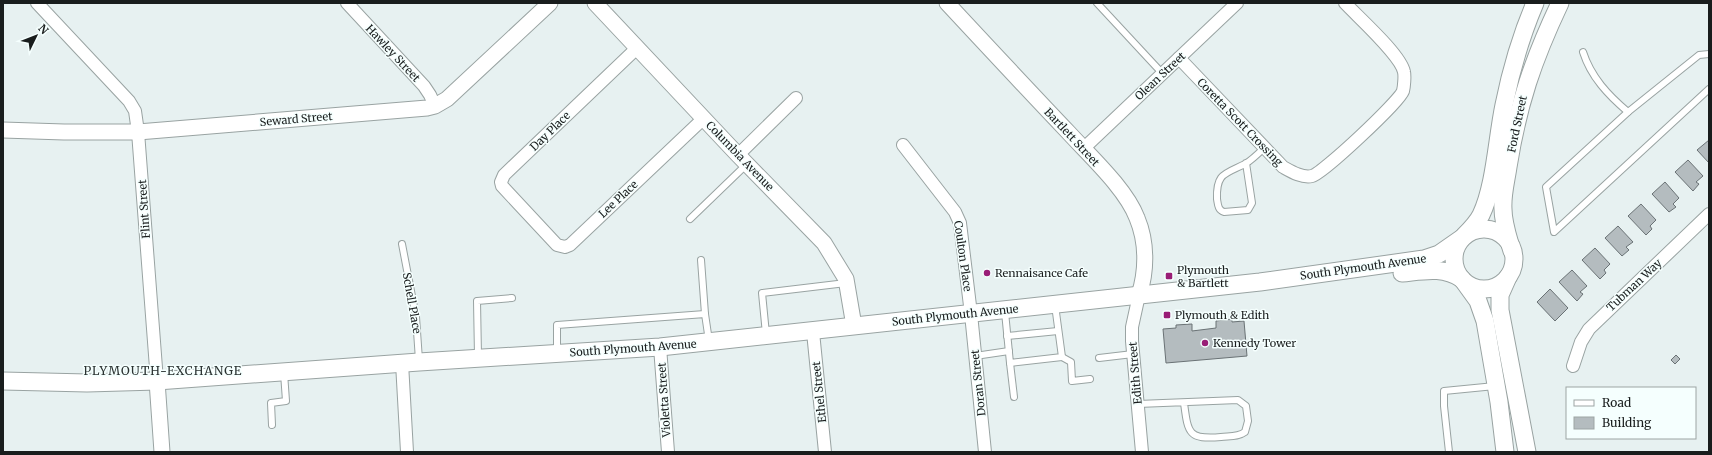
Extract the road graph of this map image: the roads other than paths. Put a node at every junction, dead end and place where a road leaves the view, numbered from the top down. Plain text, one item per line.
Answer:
1 (37, 3) edge
2 (346, 3) edge
3 (550, 3) edge
4 (595, 3) edge
5 (947, 3) edge
6 (1098, 3) edge
7 (1237, 3) edge
8 (1344, 3) edge
9 (1535, 3) edge
10 (1560, 3) edge
11 (637, 48) junction
12 (1583, 52) dead end
13 (1709, 54) edge
14 (1179, 58) junction
15 (1162, 73) junction
16 (1709, 89) edge
17 (796, 98) dead end
18 (435, 106) junction
19 (1628, 112) junction
20 (704, 118) junction
21 (3, 130) edge
22 (138, 132) junction
23 (903, 145) dead end
24 (1265, 147) junction
25 (1083, 149) junction
26 (742, 159) junction
27 (1246, 163) junction
28 (1709, 214) edge
29 (532, 218) joint
30 (690, 219) dead end
31 (1463, 237) junction
32 (402, 244) dead end
33 (1512, 250) junction
34 (701, 260) dead end
35 (1509, 275) junction
36 (1463, 280) junction
37 (1260, 282) junction
38 (846, 283) junction
39 (1139, 295) junction
40 (512, 298) dead end
41 (1054, 304) junction
42 (1004, 310) junction
43 (705, 314) junction
44 (971, 314) junction
45 (854, 326) junction
46 (1058, 330) junction
47 (812, 332) junction
48 (1007, 336) junction
49 (766, 337) junction
50 (709, 342) junction
51 (660, 347) junction
52 (1009, 351) junction
53 (557, 354) junction
54 (1133, 354) junction
55 (975, 356) junction
56 (1062, 357) junction
57 (478, 358) junction
58 (1099, 358) dead end
59 (419, 362) junction
60 (402, 363) junction
61 (1010, 363) junction
62 (1573, 366) dead end
63 (283, 372) junction
64 (1090, 379) dead end
65 (3, 381) edge
66 (156, 381) junction
67 (1496, 385) junction
68 (1014, 397) dead end
69 (1184, 402) junction
70 (1138, 404) junction
71 (272, 426) dead end
72 (162, 452) edge
73 (407, 452) edge
74 (668, 452) edge
75 (825, 452) edge
76 (984, 452) edge
77 (1142, 452) edge
78 (1449, 452) edge
79 (1505, 452) edge
80 (1527, 452) edge

1 - 22 street, Flint Street
2 - 18 street, Hawley Street
3 - 18 street, Seward Street
4 - 11 street, Columbia Avenue
5 - 25 street, Bartlett Street
6 - 15 lane
7 - 14 street, Olean Street
8 - 24 street, Coretta Scott Crossing
9 - 31 main road, Ford Street
10 - 33 main road, Ford Street
11 - 20 street, Columbia Avenue
11 - 29 street, Day Place
12 - 19 lane
13 - 19 lane
14 - 15 street, Olean Street
14 - 24 street, Coretta Scott Crossing
15 - 25 street, Olean Street
16 - 19 lane
17 - 26 street
18 - 22 street, Seward Street
20 - 26 street, Columbia Avenue
20 - 29 street, Lee Place
21 - 22 street, Seward Street
22 - 66 street, Flint Street
23 - 44 street, Coulton Place
24 - 27 lane
25 - 39 street, Bartlett Street
26 - 30 lane
26 - 38 street, Columbia Avenue
27 - 27 lane
28 - 62 street, Tubman Way
31 - 33 main road
31 - 36 main road
31 - 37 main road, South Plymouth Avenue
32 - 59 lane, Schell Place
33 - 35 main road
34 - 43 lane
35 - 36 main road
35 - 80 main road
36 - 37 main road, South Plymouth Avenue
36 - 67 main road
37 - 39 main road, South Plymouth Avenue
38 - 45 street, Columbia Avenue
38 - 49 lane
39 - 41 main road, South Plymouth Avenue
39 - 54 street, Edith Street
40 - 57 lane
41 - 42 main road, South Plymouth Avenue
41 - 46 lane
42 - 44 main road, South Plymouth Avenue
42 - 48 lane
43 - 50 lane
43 - 53 lane
44 - 45 main road, South Plymouth Avenue
44 - 55 street, Doran Street
45 - 47 main road, South Plymouth Avenue
46 - 48 lane
46 - 56 lane
47 - 49 main road, South Plymouth Avenue
47 - 75 street, Ethel Street
48 - 52 lane
49 - 50 main road, South Plymouth Avenue
50 - 51 main road, South Plymouth Avenue
51 - 53 main road, South Plymouth Avenue
51 - 74 street, Violetta Street
52 - 55 lane
52 - 61 lane
53 - 57 main road, South Plymouth Avenue
54 - 58 lane
54 - 70 street, Edith Street
55 - 76 street, Doran Street
56 - 61 lane
56 - 64 lane
57 - 59 main road, South Plymouth Avenue
59 - 60 main road, South Plymouth Avenue
60 - 63 main road, South Plymouth Avenue
60 - 73 street
61 - 68 lane
63 - 66 main road, South Plymouth Avenue
63 - 71 lane
65 - 66 main road, South Plymouth Avenue
66 - 72 street, Flint Street
67 - 78 lane
67 - 79 main road
69 - 69 lane
69 - 70 lane
70 - 77 street, Edith Street

